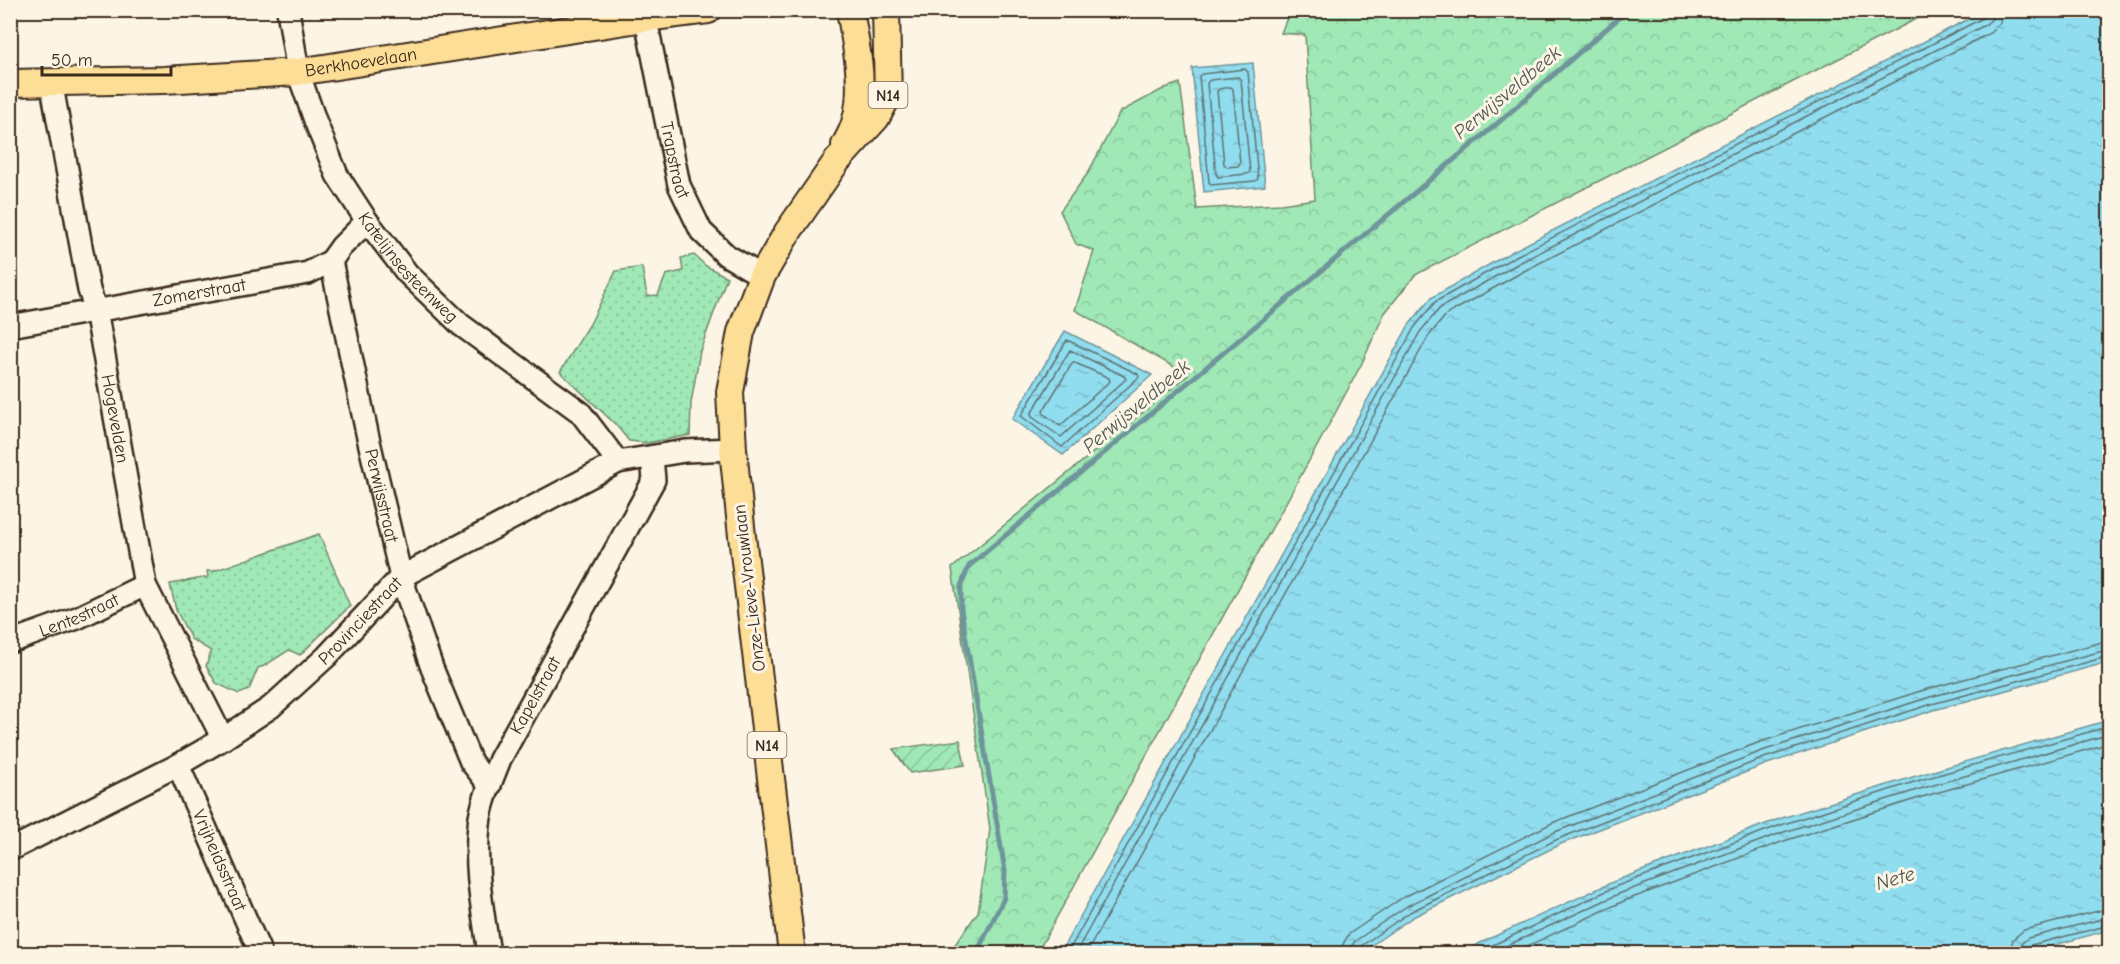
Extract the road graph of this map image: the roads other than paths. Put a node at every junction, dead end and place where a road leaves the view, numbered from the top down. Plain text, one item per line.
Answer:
1 (288, 10) edge
2 (708, 10) edge
3 (850, 10) edge
4 (886, 10) edge
5 (645, 14) edge
6 (298, 72) junction
7 (51, 81) junction
8 (10, 83) edge
9 (837, 161) junction
10 (367, 221) junction
11 (331, 261) junction
12 (762, 276) junction
13 (96, 310) junction
14 (10, 326) edge
15 (733, 448) junction
16 (652, 457) junction
17 (618, 462) junction
18 (402, 577) junction
19 (145, 585) junction
20 (10, 642) edge
21 (223, 739) junction
22 (178, 765) junction
23 (490, 786) junction
24 (10, 850) edge
25 (261, 954) edge
26 (489, 954) edge
27 (792, 954) edge

1 - 6 street, Katelijnsesteenweg
2 - 5 main road, Berkhoevelaan
3 - 9 main road, N14
4 - 9 main road, N14
5 - 6 main road, Berkhoevelaan
5 - 12 street, Trapstraat
6 - 7 main road, Berkhoevelaan
6 - 10 street, Katelijnsesteenweg
7 - 8 main road, Berkhoevelaan
7 - 13 street, Hogevelden
9 - 12 main road, Onze-Lieve-Vrouwlaan / N14
10 - 11 street, Zomerstraat
10 - 17 street, Katelijnsesteenweg
11 - 13 street, Zomerstraat
11 - 18 street, Perwijsstraat
12 - 15 main road, Onze-Lieve-Vrouwlaan / N14
13 - 14 street, Zomerstraat
13 - 19 street, Hogevelden
15 - 16 street, Provinciestraat
15 - 27 main road, Onze-Lieve-Vrouwlaan / N14
16 - 17 street, Provinciestraat
16 - 23 street, Kapelstraat
17 - 18 street, Provinciestraat
18 - 21 street, Provinciestraat
18 - 23 street, Perwijsstraat
19 - 20 street, Lentestraat
19 - 21 street, Hogevelden
21 - 22 street, Provinciestraat
22 - 24 street, Provinciestraat
22 - 25 street, Vrijheidsstraat
23 - 26 street, Kapelstraat

